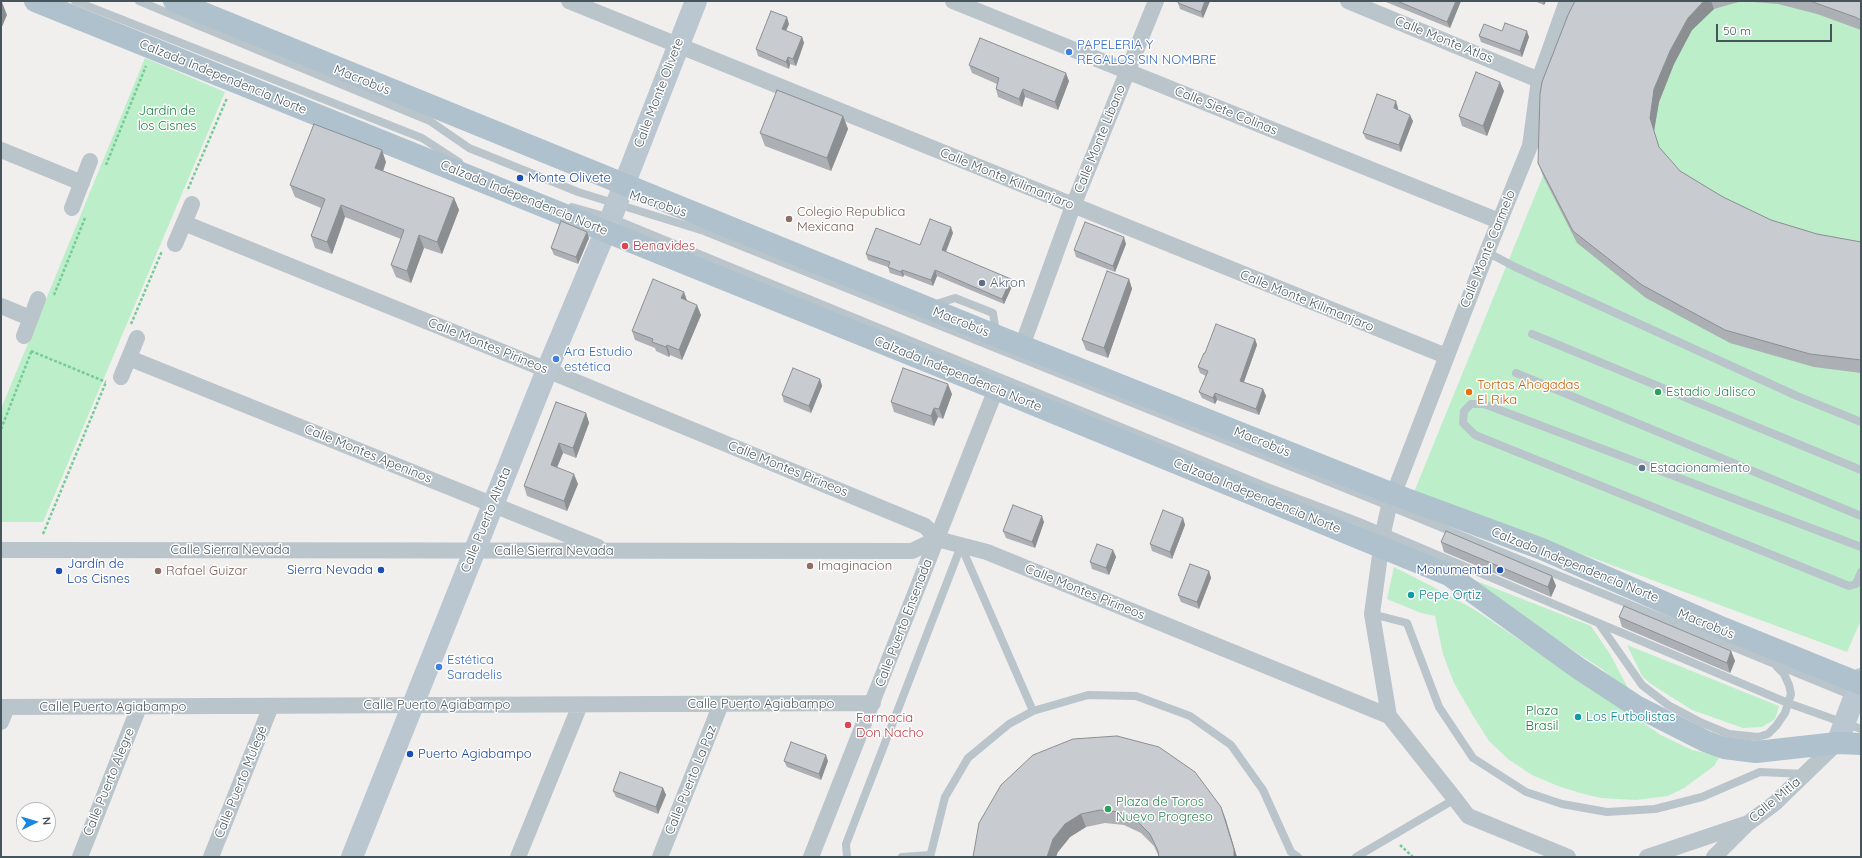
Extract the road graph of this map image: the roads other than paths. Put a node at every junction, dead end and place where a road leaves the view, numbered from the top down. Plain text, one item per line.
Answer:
1 (35, 1) edge
2 (75, 1) edge
3 (139, 1) edge
4 (174, 1) edge
5 (569, 1) edge
6 (696, 1) edge
7 (953, 1) edge
8 (1156, 1) edge
9 (1348, 1) edge
10 (1567, 1) edge
11 (208, 7) edge
12 (678, 45) junction
13 (1128, 71) junction
14 (1539, 80) junction
15 (1, 150) edge
16 (90, 161) dead end
17 (467, 166) dead end
18 (82, 182) junction
19 (192, 204) dead end
20 (562, 204) dead end
21 (1073, 206) junction
22 (614, 209) junction
23 (79, 210) road end
24 (1499, 221) junction
25 (184, 223) junction
26 (175, 244) dead end
27 (1487, 252) junction
28 (45, 300) road end
29 (1, 306) edge
30 (30, 318) junction
31 (1532, 334) dead end
32 (137, 338) dead end
33 (29, 340) road end
34 (1022, 346) junction
35 (1446, 356) junction
36 (129, 358) junction
37 (547, 370) junction
38 (1516, 373) dead end
39 (114, 380) road end
40 (996, 389) junction
41 (1861, 422) edge
42 (1861, 470) edge
43 (1391, 500) junction
44 (492, 505) junction
45 (1861, 516) edge
46 (937, 539) junction
47 (1382, 540) junction
48 (961, 546) junction
49 (1861, 547) edge
50 (1, 550) edge
51 (474, 551) junction
52 (607, 551) junction
53 (1861, 572) edge
54 (1372, 614) junction
55 (1600, 625) junction
56 (1776, 666) junction
57 (1859, 689) edge
58 (873, 703) junction
59 (1788, 703) junction
60 (721, 704) junction
61 (580, 705) junction
62 (271, 706) junction
63 (412, 706) junction
64 (4, 707) edge
65 (139, 707) junction
66 (1033, 710) junction
67 (1389, 716) junction
68 (1, 722) edge
69 (1848, 732) edge
70 (1861, 744) edge
71 (1806, 774) junction
72 (1455, 799) junction
73 (1747, 824) junction
74 (930, 856) edge
75 (80, 857) edge
76 (211, 857) edge
77 (352, 857) edge
78 (518, 857) edge
79 (660, 857) edge
80 (811, 857) edge
81 (847, 857) edge
82 (902, 857) edge
83 (1298, 857) edge
84 (1356, 857) edge
85 (1568, 857) edge
86 (1647, 857) edge
87 (1714, 857) edge

1 - 22 main road, Calzada Independencia Norte
2 - 17 lane
3 - 22 lane, Macrobús
4 - 11 main road, Calzada Independencia Norte
5 - 12 street, Calle Monte Kilimanjaro
6 - 12 street, Calle Monte Olivete
7 - 13 street, Calle Siete Colinas
8 - 13 street, Calle Monte Líbano
9 - 14 street, Calle Monte Atlas
10 - 14 street, Calle Monte Carmelo
11 - 22 main road, Calzada Independencia Norte
12 - 21 street, Calle Monte Kilimanjaro
12 - 22 street, Calle Monte Olivete
13 - 21 street, Calle Monte Líbano
13 - 24 street, Calle Siete Colinas
14 - 24 street, Calle Monte Carmelo
15 - 18 street
16 - 18 street
18 - 23 street
19 - 25 street
20 - 22 lane, Macrobús
21 - 34 street, Calle Monte Líbano
21 - 35 street, Calle Monte Kilimanjaro
22 - 34 main road, Calzada Independencia Norte
22 - 37 street, Calle Puerto Altata
22 - 40 main road, Calzada Independencia Norte
22 - 43 lane, Macrobús
22 - 47 lane, Macrobús
24 - 27 street, Calle Monte Carmelo
25 - 26 street
25 - 37 street, Calle Montes Pirineos
27 - 35 street, Calle Monte Carmelo
27 - 41 lane
28 - 30 street
29 - 30 street
30 - 33 street
31 - 42 lane
32 - 36 street
34 - 43 main road, Calzada Independencia Norte
35 - 43 street, Calle Monte Carmelo
36 - 39 street
36 - 44 street, Calle Montes Apeninos
37 - 44 street, Calle Puerto Altata
37 - 46 street, Calle Montes Pirineos
38 - 45 lane
40 - 46 street, Calle Puerto Ensenada
40 - 47 main road, Calzada Independencia Norte
43 - 47 street
43 - 56 lane, Macrobús
43 - 57 main road, Calzada Independencia Norte
44 - 51 street, Calle Puerto Altata
44 - 52 street, Calle Montes Apeninos
46 - 48 street, Calle Montes Pirineos
46 - 52 street, Calle Sierra Nevada
46 - 58 street, Calle Puerto Ensenada
47 - 54 street
47 - 55 lane, Macrobús
47 - 69 main road, Calzada Independencia Norte
48 - 66 lane
48 - 67 street, Calle Montes Pirineos
48 - 81 lane
49 - 53 lane
50 - 51 street, Calle Sierra Nevada
51 - 52 street, Calle Sierra Nevada
51 - 63 street, Calle Puerto Altata
54 - 67 street
54 - 71 lane
55 - 59 lane, Macrobús
55 - 59 lane
56 - 57 lane, Macrobús
56 - 59 lane
57 - 69 street
58 - 60 street, Calle Puerto Agiabampo
58 - 80 street, Calle Puerto Ensenada
59 - 69 lane, Macrobús
60 - 61 street, Calle Puerto Agiabampo
60 - 79 street, Calle Puerto La Paz
61 - 63 street, Calle Puerto Agiabampo
61 - 78 street
62 - 63 street, Calle Puerto Agiabampo
62 - 65 street, Calle Puerto Agiabampo
62 - 76 street, Calle Puerto Mulegé
63 - 77 street, Calle Puerto Altata
64 - 65 street, Calle Puerto Agiabampo
64 - 68 street
65 - 75 street, Calle Puerto Alegre
66 - 74 lane
66 - 83 lane
67 - 72 street
69 - 70 main road, Calzada Independencia Norte
69 - 71 street, Calle Mitla
71 - 73 street, Calle Mitla
72 - 84 lane
72 - 85 street
73 - 86 street
73 - 87 street, Calle Mitla
74 - 82 lane

